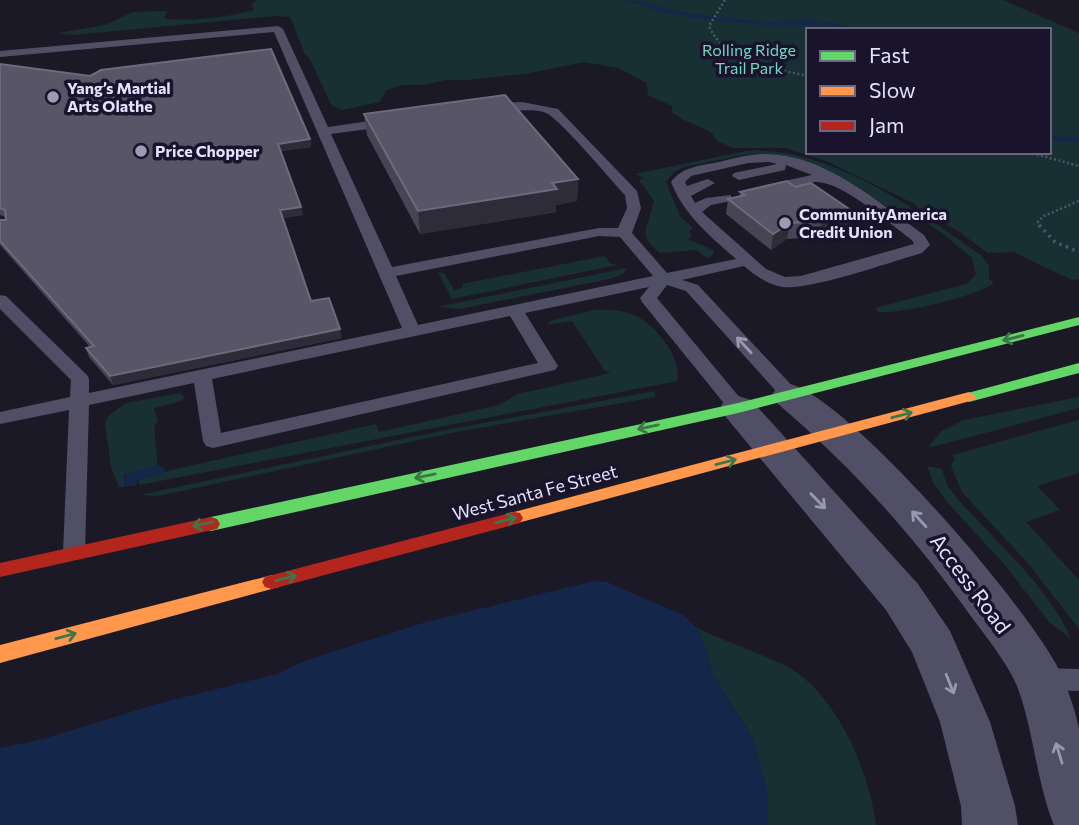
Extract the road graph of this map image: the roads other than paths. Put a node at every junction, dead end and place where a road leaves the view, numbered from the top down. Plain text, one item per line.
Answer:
1 (0, 54) edge
2 (476, 110) edge
3 (407, 120) edge
4 (325, 131) junction
5 (799, 165) junction
6 (822, 176) junction
7 (689, 204) junction
8 (624, 233) junction
9 (748, 261) junction
10 (387, 273) junction
11 (664, 279) junction
12 (0, 300) edge
13 (515, 311) junction
14 (1079, 321) edge
15 (413, 333) junction
16 (1079, 368) edge
17 (202, 376) junction
18 (790, 395) junction
19 (79, 401) junction
20 (738, 408) junction
21 (0, 418) edge
22 (836, 433) junction
23 (773, 450) junction
24 (74, 552) junction
25 (0, 570) edge
26 (0, 654) edge
27 (1059, 680) edge
28 (1079, 818) edge
29 (990, 825) edge

1 - 4 lane
2 - 8 lane
3 - 4 lane
4 - 10 lane
5 - 6 lane
5 - 6 lane
5 - 7 lane
6 - 9 lane
7 - 7 lane
7 - 9 lane
8 - 10 lane
8 - 11 lane
9 - 11 lane
10 - 15 lane
11 - 13 lane
18 -> 11 lane
11 - 20 lane
12 - 19 lane
13 - 15 lane
13 - 17 lane
14 -> 18 street, West Santa Fe Street
15 - 17 lane
22 -> 16 street, West Santa Fe Street
17 - 19 lane
18 - 20 street, West Santa Fe Street
18 - 22 street, Access Road
19 - 21 lane
19 - 24 lane
20 - 23 street
20 -> 24 street, West Santa Fe Street
22 - 23 street, West Santa Fe Street
27 -> 22 street, Access Road
26 -> 23 street, West Santa Fe Street
23 -> 29 street
24 - 25 street, West Santa Fe Street
28 -> 27 street, Access Road

